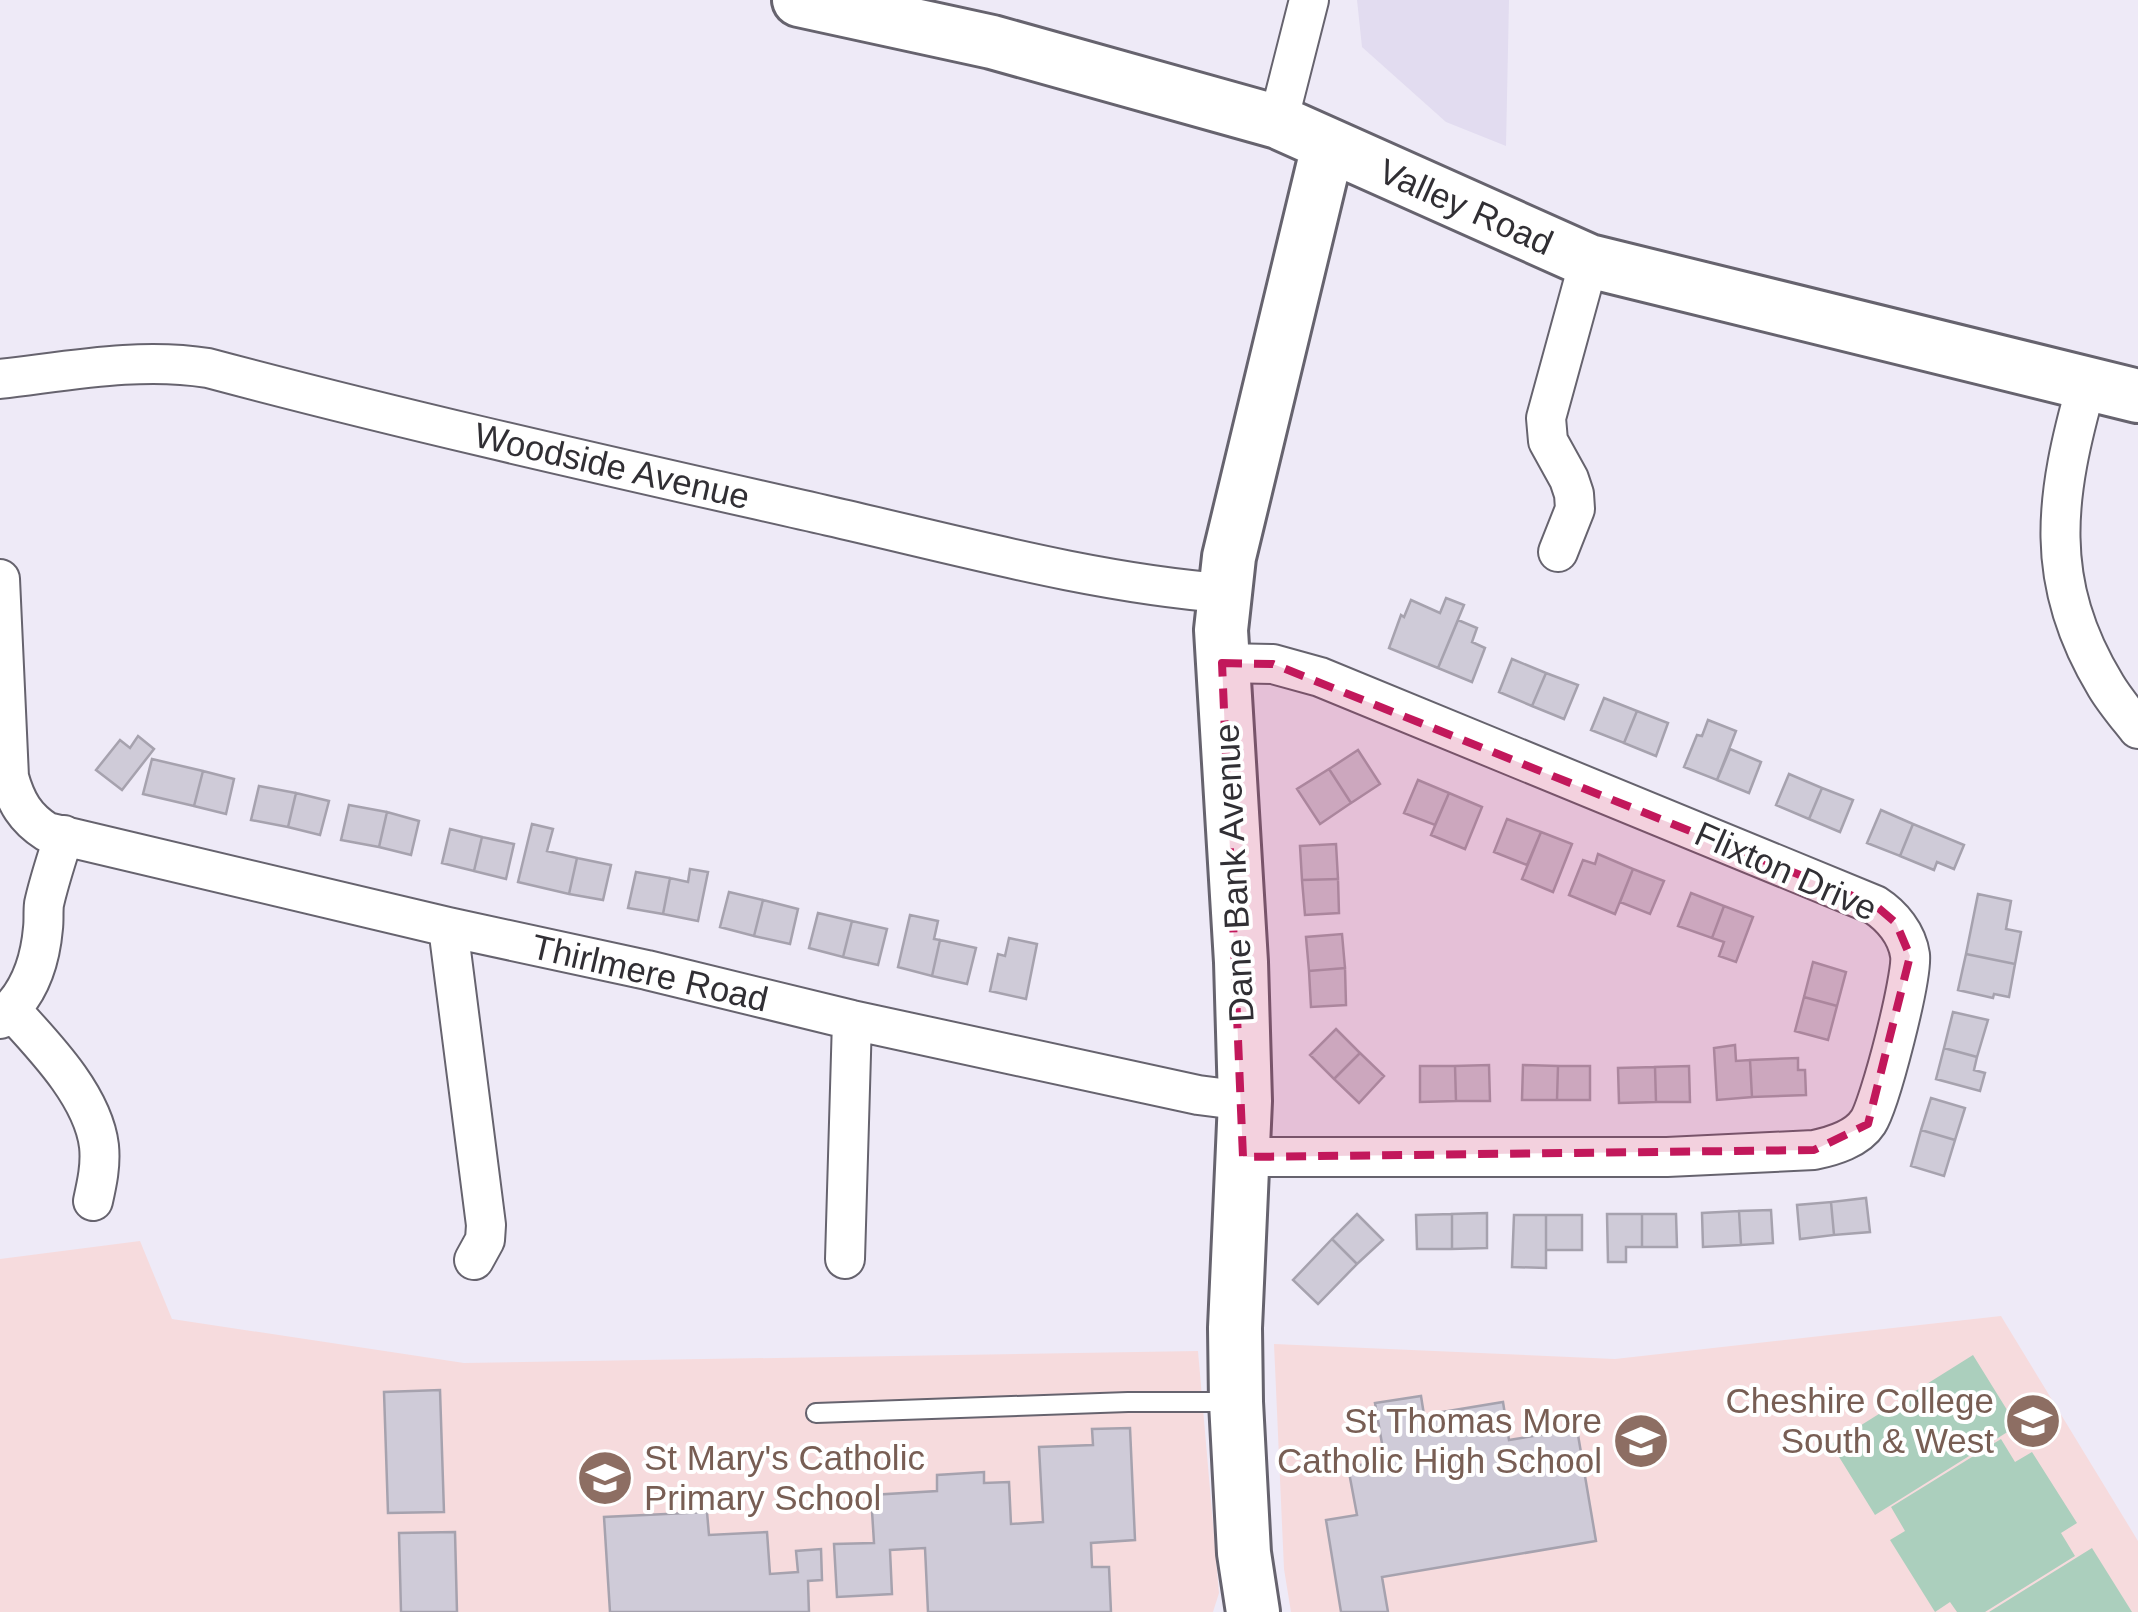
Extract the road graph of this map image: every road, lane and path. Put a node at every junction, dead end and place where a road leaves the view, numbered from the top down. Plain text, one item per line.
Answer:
1 (799, 0) edge
2 (1310, 0) edge
3 (1278, 122) junction
4 (1328, 146) junction
5 (1589, 261) junction
6 (0, 379) edge
7 (2087, 383) junction
8 (2138, 396) edge
9 (1558, 552) dead end
10 (0, 579) edge
11 (1224, 592) junction
12 (1222, 663) junction
13 (2138, 730) edge
14 (64, 835) junction
15 (448, 927) junction
16 (5, 1014) edge
17 (852, 1020) junction
18 (1245, 1101) junction
19 (1243, 1157) junction
20 (93, 1200) dead end
21 (845, 1259) dead end
22 (474, 1260) dead end
23 (1236, 1402) junction
24 (816, 1413) dead end
25 (1252, 1612) edge

1 - 3 street, Valley Road
2 - 3 street
3 - 4 street, Valley Road
4 - 5 street, Valley Road
4 - 11 street, Dane Bank Avenue
5 - 7 street, Valley Road
5 - 9 street
6 - 11 street, Woodside Avenue
7 - 8 street, Valley Road
7 - 13 street
10 - 14 street, Thirlmere Road
11 - 12 street, Dane Bank Avenue
12 - 18 street, Dane Bank Avenue
12 - 19 street, Flixton Drive
14 - 15 street, Thirlmere Road
14 - 16 street
15 - 17 street, Thirlmere Road
15 - 22 street
16 - 20 street
17 - 18 street, Thirlmere Road
17 - 21 street
18 - 19 street, Dane Bank Avenue
19 - 23 street, Dane Bank Avenue
23 - 24 lane
23 - 25 street, Dane Bank Avenue

